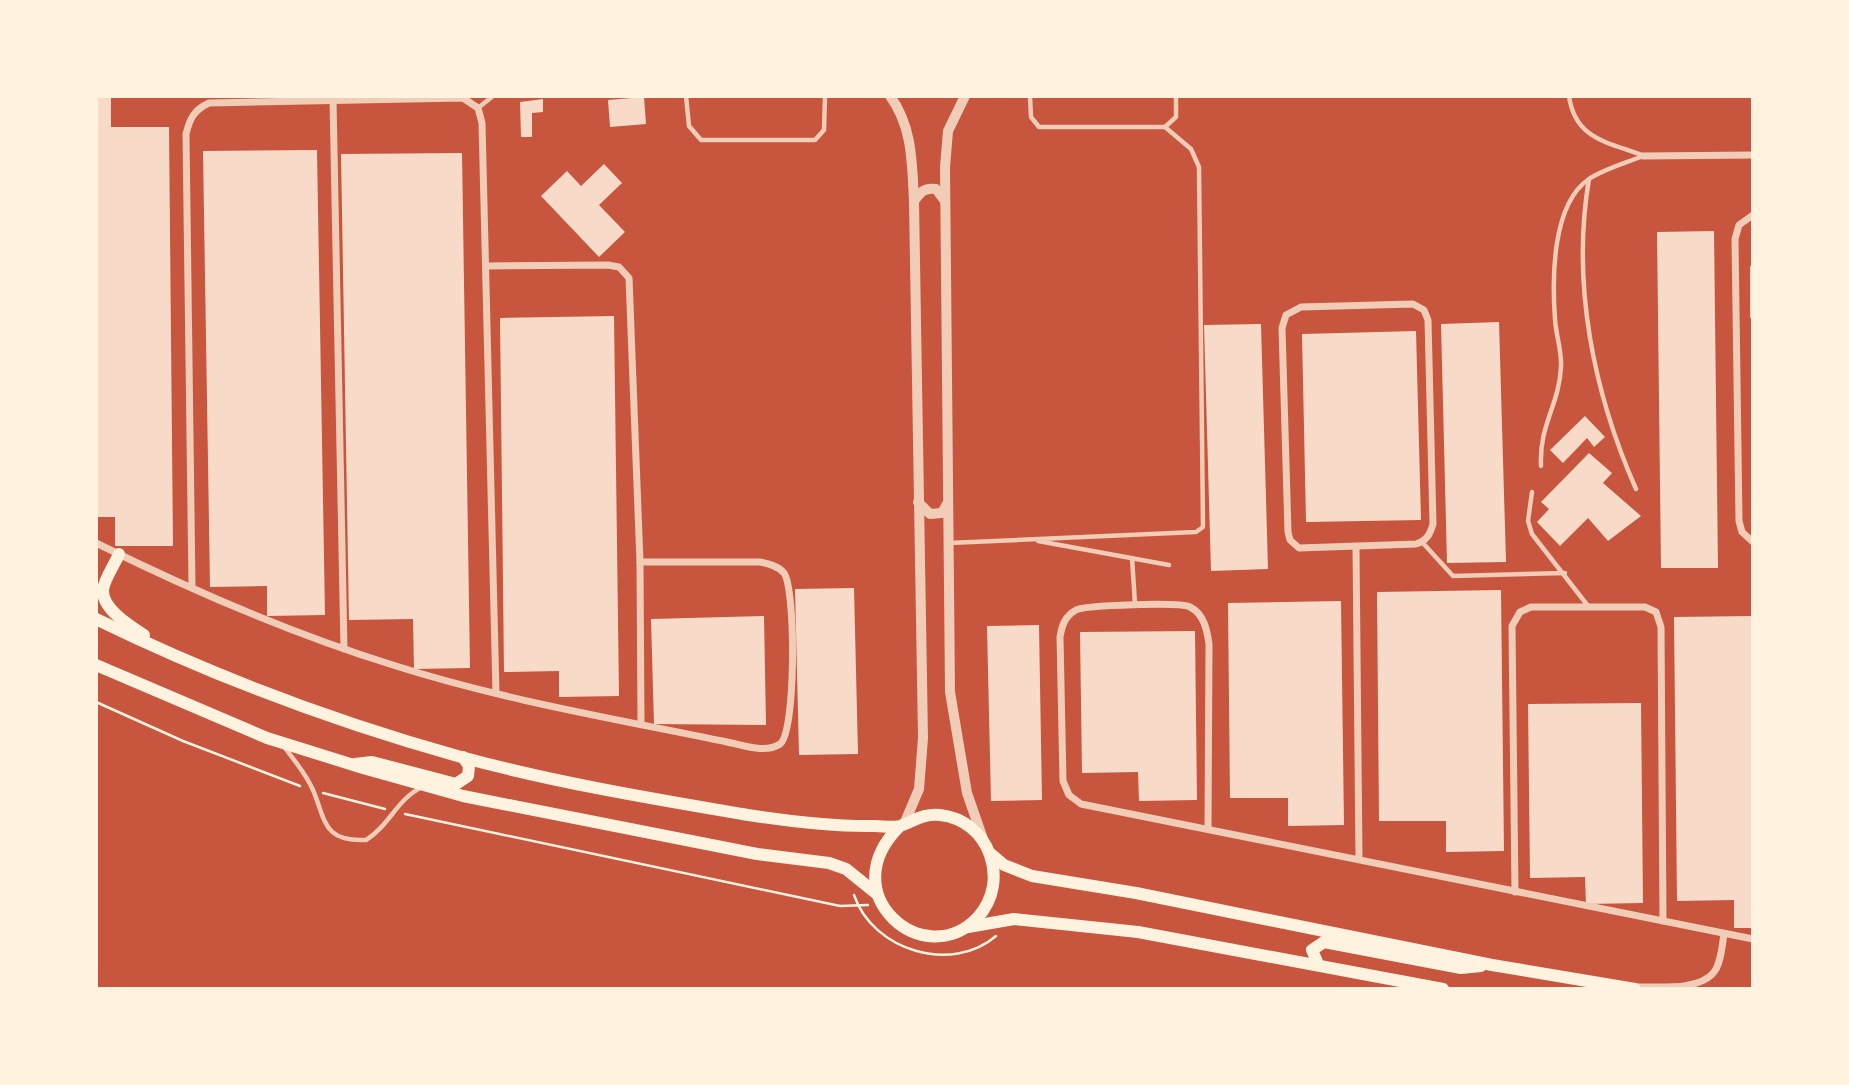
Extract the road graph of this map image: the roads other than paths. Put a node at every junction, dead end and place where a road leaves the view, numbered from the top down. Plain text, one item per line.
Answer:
1 (493, 96) edge
2 (686, 96) edge
3 (825, 96) edge
4 (890, 96) edge
5 (965, 96) edge
6 (1030, 96) edge
7 (1176, 96) edge
8 (1569, 96) edge
9 (333, 100) junction
10 (478, 108) junction
11 (1165, 127) junction
12 (1753, 155) edge
13 (1643, 156) junction
14 (1590, 179) junction
15 (945, 201) junction
16 (914, 202) junction
17 (1753, 215) edge
18 (486, 266) junction
19 (1541, 466) dead end
20 (1636, 489) dead end
21 (1532, 492) dead end
22 (918, 502) junction
23 (948, 502) junction
24 (1030, 540) junction
25 (1422, 542) junction
26 (1753, 542) edge
27 (96, 543) edge
28 (948, 543) junction
29 (1356, 547) junction
30 (119, 554) junction
31 (1132, 558) junction
32 (640, 562) junction
33 (1169, 565) dead end
34 (1565, 573) junction
35 (192, 587) junction
36 (1135, 605) junction
37 (1589, 607) junction
38 (96, 619) edge
39 (161, 648) junction
40 (344, 649) junction
41 (96, 665) edge
42 (496, 693) junction
43 (641, 724) junction
44 (279, 742) junction
45 (463, 757) junction
46 (352, 765) junction
47 (426, 786) junction
48 (902, 824) junction
49 (1208, 829) junction
50 (987, 848) junction
51 (1359, 859) junction
52 (1515, 891) junction
53 (879, 898) junction
54 (1663, 921) junction
55 (964, 928) junction
56 (1724, 934) junction
57 (1753, 939) edge
58 (1318, 964) junction
59 (1492, 965) junction
60 (1632, 988) edge
61 (1443, 989) edge

1 - 10 lane
2 - 3 lane
4 - 16 street
5 - 15 street
6 - 11 lane
7 - 11 lane
8 - 13 lane
9 - 10 street
9 - 35 street
9 - 40 street
10 - 18 street
11 - 24 lane
12 - 13 street
13 - 14 lane
14 - 19 lane
14 - 20 lane
15 - 16 street
15 - 23 street
16 - 22 street
17 - 26 street
18 - 32 street
18 - 42 street
21 - 34 lane
22 - 23 street
22 - 48 street
23 - 28 street
24 - 28 lane
24 - 31 lane
25 - 29 street
25 - 29 street
25 - 34 lane
27 - 30 street
28 - 50 street
29 - 51 street
30 - 35 street
30 - 39 main road
31 - 33 lane
31 - 36 lane
32 - 43 street
32 - 43 street
34 - 37 lane
35 - 40 street
36 - 49 street
36 - 49 street
37 - 52 street
37 - 54 street
38 - 39 main road
39 - 45 main road
40 - 42 street
41 - 44 main road
42 - 43 street
44 - 46 main road
44 - 47 lane
45 - 46 main road
45 - 48 main road
46 - 47 main road
47 - 53 main road
48 - 50 main road
48 - 53 main road
49 - 51 street
50 - 55 main road
50 - 59 main road
51 - 52 street
52 - 54 street
53 - 55 main road
54 - 56 street
55 - 58 main road
56 - 57 street
56 - 60 street
58 - 59 main road
58 - 61 main road
59 - 60 main road

